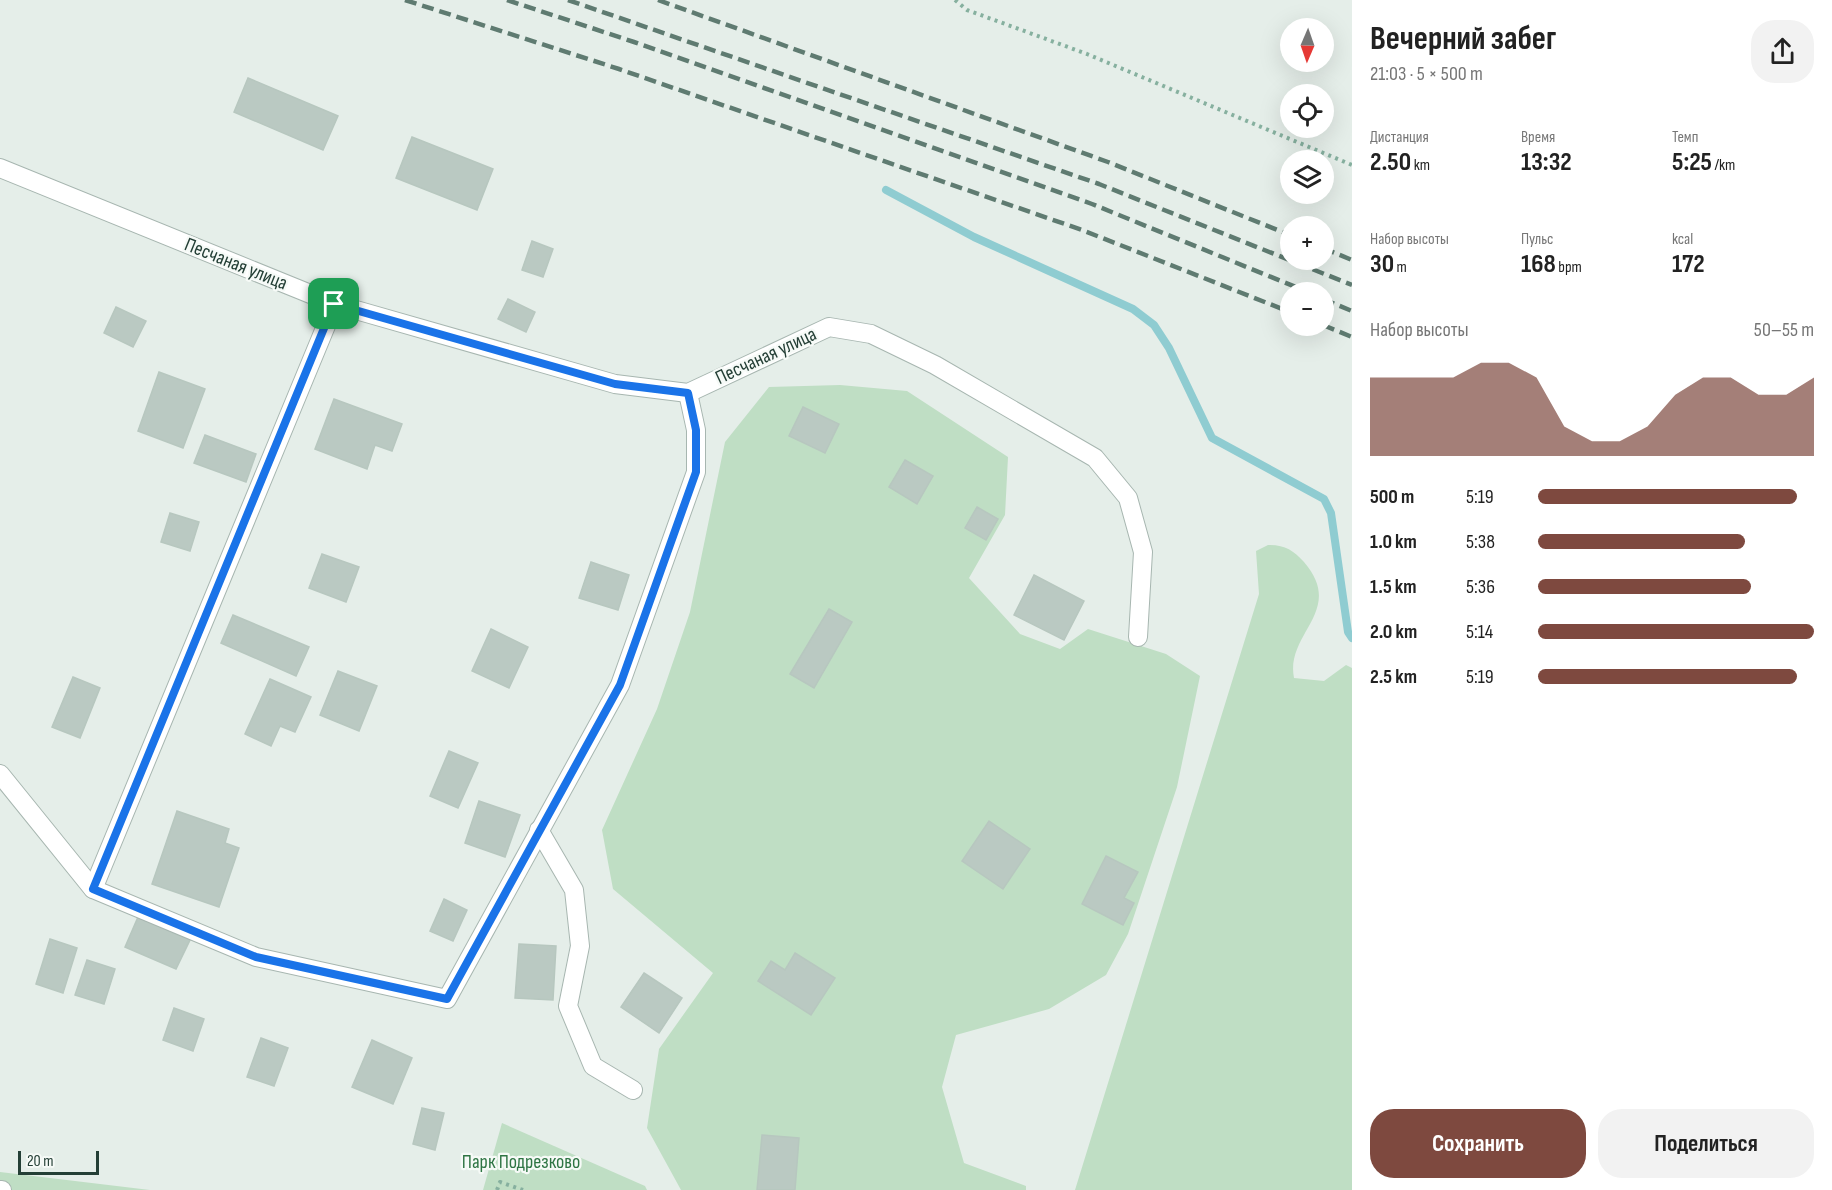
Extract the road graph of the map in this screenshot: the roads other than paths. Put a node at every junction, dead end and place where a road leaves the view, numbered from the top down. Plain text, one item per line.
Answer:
1 (0, 168) edge
2 (334, 304) junction
3 (688, 393) junction
4 (1138, 637) dead end
5 (0, 774) edge
6 (539, 830) junction
7 (93, 889) junction
8 (633, 1090) dead end

1 - 2 street, Песчаная улица
2 - 3 street, Песчаная улица
2 - 7 street
3 - 4 street, Песчаная улица
3 - 6 street
5 - 7 street
6 - 7 street
6 - 8 street

